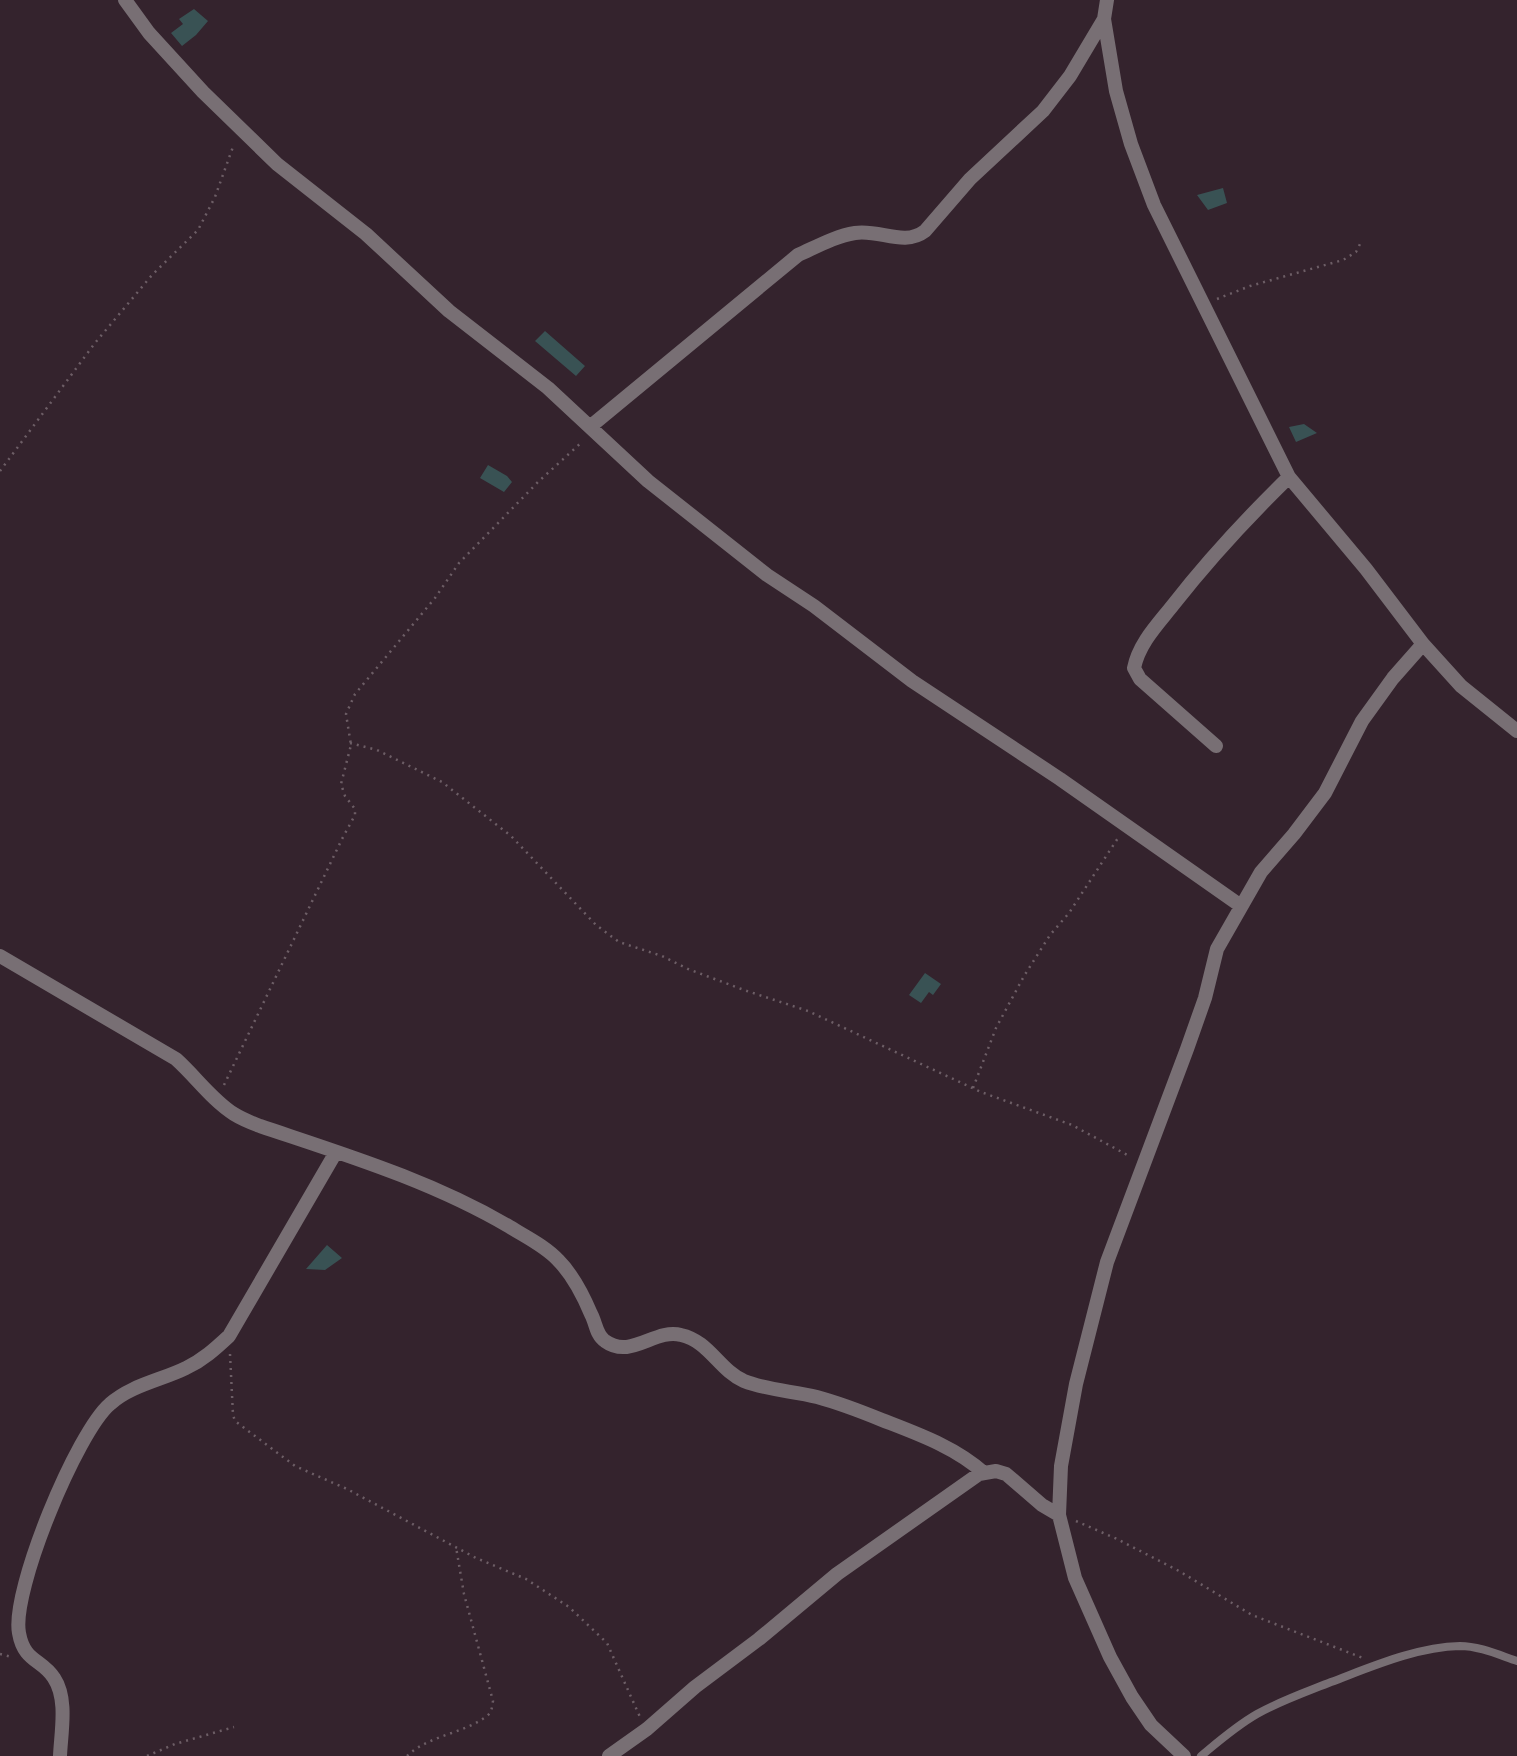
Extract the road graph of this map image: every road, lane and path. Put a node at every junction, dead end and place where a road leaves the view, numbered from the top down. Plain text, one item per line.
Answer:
1 (125, 0) edge
2 (1107, 0) edge
3 (1104, 19) junction
4 (239, 128) junction
5 (1361, 242) dead end
6 (1204, 304) junction
7 (593, 428) junction
8 (0, 471) edge
9 (1289, 477) junction
10 (1423, 644) junction
11 (1517, 730) edge
12 (351, 743) junction
13 (1216, 746) dead end
14 (1128, 826) junction
15 (1241, 906) junction
16 (0, 956) edge
17 (973, 1088) junction
18 (216, 1101) junction
19 (336, 1152) junction
20 (1144, 1163) junction
21 (229, 1336) junction
22 (984, 1473) junction
23 (1059, 1515) junction
24 (456, 1547) junction
25 (1517, 1661) edge
26 (1377, 1664) junction
27 (234, 1727) dead end
28 (647, 1729) junction
29 (60, 1756) edge
30 (147, 1756) edge
31 (407, 1756) edge
32 (609, 1756) edge
33 (1185, 1756) edge
34 (1201, 1756) edge

1 - 4 street
2 - 3 street
3 - 6 street
3 - 7 street
4 - 7 street
4 - 8 path
5 - 6 path
6 - 9 street
7 - 12 path
7 - 14 street
9 - 10 street
9 - 13 street
10 - 11 street
10 - 15 street
12 - 17 path
12 - 18 path
14 - 15 street
14 - 17 path
15 - 20 street
16 - 18 street
17 - 20 path
18 - 19 street
19 - 21 street
19 - 22 street
20 - 23 street
21 - 24 path
21 - 29 street
22 - 23 street
22 - 28 street
23 - 26 path
23 - 33 street
24 - 28 path
24 - 31 path
25 - 26 lane
26 - 34 lane
27 - 30 path
28 - 32 street

